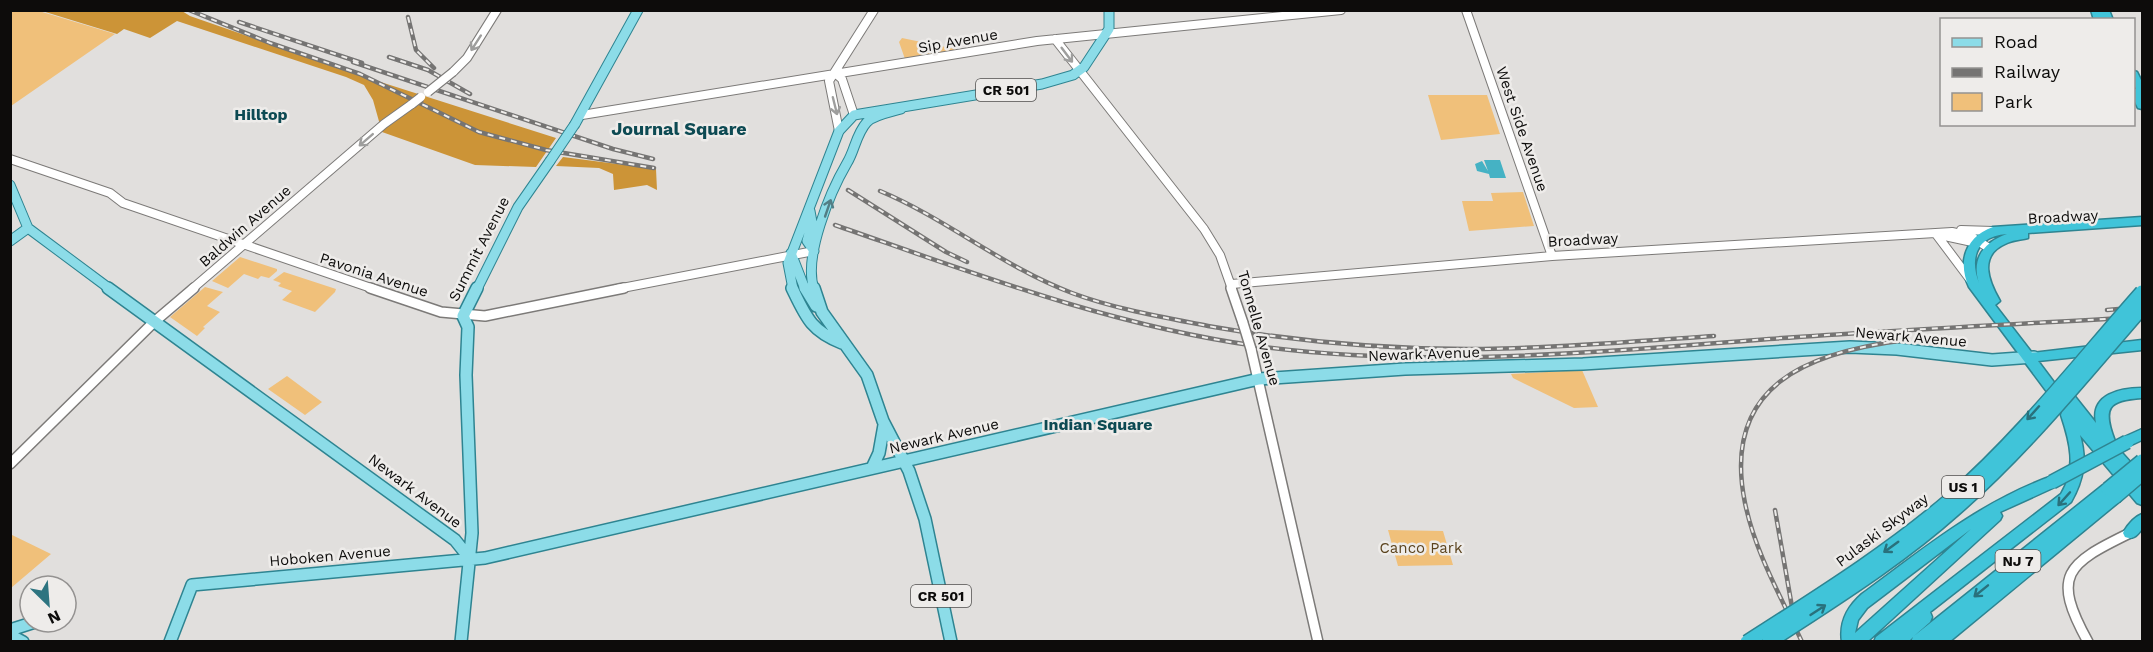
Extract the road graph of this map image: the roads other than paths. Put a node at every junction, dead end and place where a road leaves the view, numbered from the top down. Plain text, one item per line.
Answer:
1 (497, 10) edge
2 (638, 10) edge
3 (874, 10) edge
4 (1109, 10) edge
5 (1341, 10) edge
6 (1466, 10) edge
7 (1107, 34) junction
8 (1055, 39) junction
9 (1079, 71) junction
10 (836, 73) junction
11 (2135, 78) edge
12 (2142, 92) edge
13 (901, 109) junction
14 (582, 115) junction
15 (854, 116) junction
16 (839, 131) junction
17 (10, 159) edge
18 (840, 173) junction
19 (10, 185) edge
20 (810, 210) junction
21 (2142, 221) edge
22 (28, 228) junction
23 (2142, 228) edge
24 (1955, 230) junction
25 (1994, 231) junction
26 (1936, 234) junction
27 (10, 241) edge
28 (1977, 242) junction
29 (243, 246) junction
30 (1989, 248) junction
31 (814, 251) junction
32 (791, 254) junction
33 (1552, 256) junction
34 (1232, 284) junction
35 (1974, 285) junction
36 (2142, 292) edge
37 (2142, 308) edge
38 (822, 312) junction
39 (463, 316) junction
40 (154, 322) junction
41 (842, 343) junction
42 (2142, 345) edge
43 (2117, 349) junction
44 (2142, 353) edge
45 (2032, 357) junction
46 (1259, 379) junction
47 (2142, 393) edge
48 (2063, 405) junction
49 (884, 424) junction
50 (2142, 434) edge
51 (2117, 458) junction
52 (2142, 461) edge
53 (905, 462) junction
54 (10, 464) edge
55 (873, 468) junction
56 (2142, 474) edge
57 (2139, 490) edge
58 (2111, 493) junction
59 (2022, 497) junction
60 (2142, 506) edge
61 (2142, 520) edge
62 (2136, 531) edge
63 (471, 560) junction
64 (10, 632) edge
65 (1925, 633) edge
66 (23, 642) edge
67 (170, 642) edge
68 (460, 642) edge
69 (951, 642) edge
70 (1318, 642) edge
71 (1747, 642) edge
72 (1769, 642) edge
73 (1849, 642) edge
74 (1856, 642) edge
75 (1881, 642) edge
76 (1897, 642) edge
77 (2088, 642) edge

1 -> 29 street, Baldwin Avenue, bridge
2 - 14 main road, Summit Avenue
3 - 10 street
4 - 7 main road
5 - 7 street, Sip Avenue
6 - 33 street, West Side Avenue
7 - 8 street, Sip Avenue
7 - 9 main road
8 -> 9 street, Tonnelle Avenue
8 - 10 street, Sip Avenue
9 - 13 main road, CR 501
9 - 34 street, Tonnelle Avenue
10 - 14 street, Sip Avenue
10 - 15 street
10 -> 16 street
11 - 12 highway
13 - 15 main road, CR 501
13 - 18 main road, CR 501
14 - 39 main road, Summit Avenue, bridge
15 - 16 main road, CR 501
15 - 18 main road
16 - 20 main road, CR 501
17 - 29 street, Pavonia Avenue
31 -> 18 main road, CR 501
19 - 22 main road
20 - 31 main road
20 - 32 main road, CR 501
21 - 25 highway, Broadway
22 - 27 main road
22 - 40 main road, Newark Avenue
23 - 30 highway, Broadway
24 - 25 street
24 - 26 street, Broadway
24 - 28 street, Broadway
25 - 28 highway
26 - 28 street, Broadway
26 - 33 street, Broadway
26 - 35 street
28 - 30 street, Broadway
28 - 35 highway
29 - 39 street, Pavonia Avenue
29 - 40 street, Baldwin Avenue
30 - 45 highway
31 - 32 street, Pavonia Avenue
31 - 38 main road, CR 501
32 - 38 main road
32 - 39 street, Pavonia Avenue
32 - 41 main road, CR 501
33 - 34 street, Broadway
34 - 46 street, Tonnelle Avenue, bridge
35 - 45 highway
36 -> 71 highway, Pulaski Skyway / US 1, bridge
72 -> 37 highway, Pulaski Skyway / US 1, bridge
38 - 41 main road, CR 501
39 - 63 main road, Summit Avenue
40 - 54 street, Baldwin Avenue
40 - 63 main road, Newark Avenue
41 - 49 main road, CR 501
42 - 43 highway
43 - 44 highway
43 - 45 highway
45 - 46 main road, Newark Avenue
45 - 48 highway
45 - 51 highway
46 - 53 main road, Newark Avenue
46 - 70 street, Tonnelle Avenue
47 - 51 highway
48 - 57 highway
48 -> 65 highway
49 - 53 main road, CR 501
49 - 55 main road
50 - 59 highway, bridge
51 - 57 highway
52 - 58 highway, bridge
53 - 55 main road, Newark Avenue
53 - 69 main road, CR 501
55 - 63 main road, Newark Avenue
56 - 58 highway, bridge
57 - 60 highway
58 - 65 highway
59 - 73 highway
59 - 74 highway
61 - 62 highway
62 - 77 street
63 - 67 main road, Hoboken Avenue
63 - 68 main road, Summit Avenue
64 - 66 main road
65 - 75 highway
65 - 76 highway

